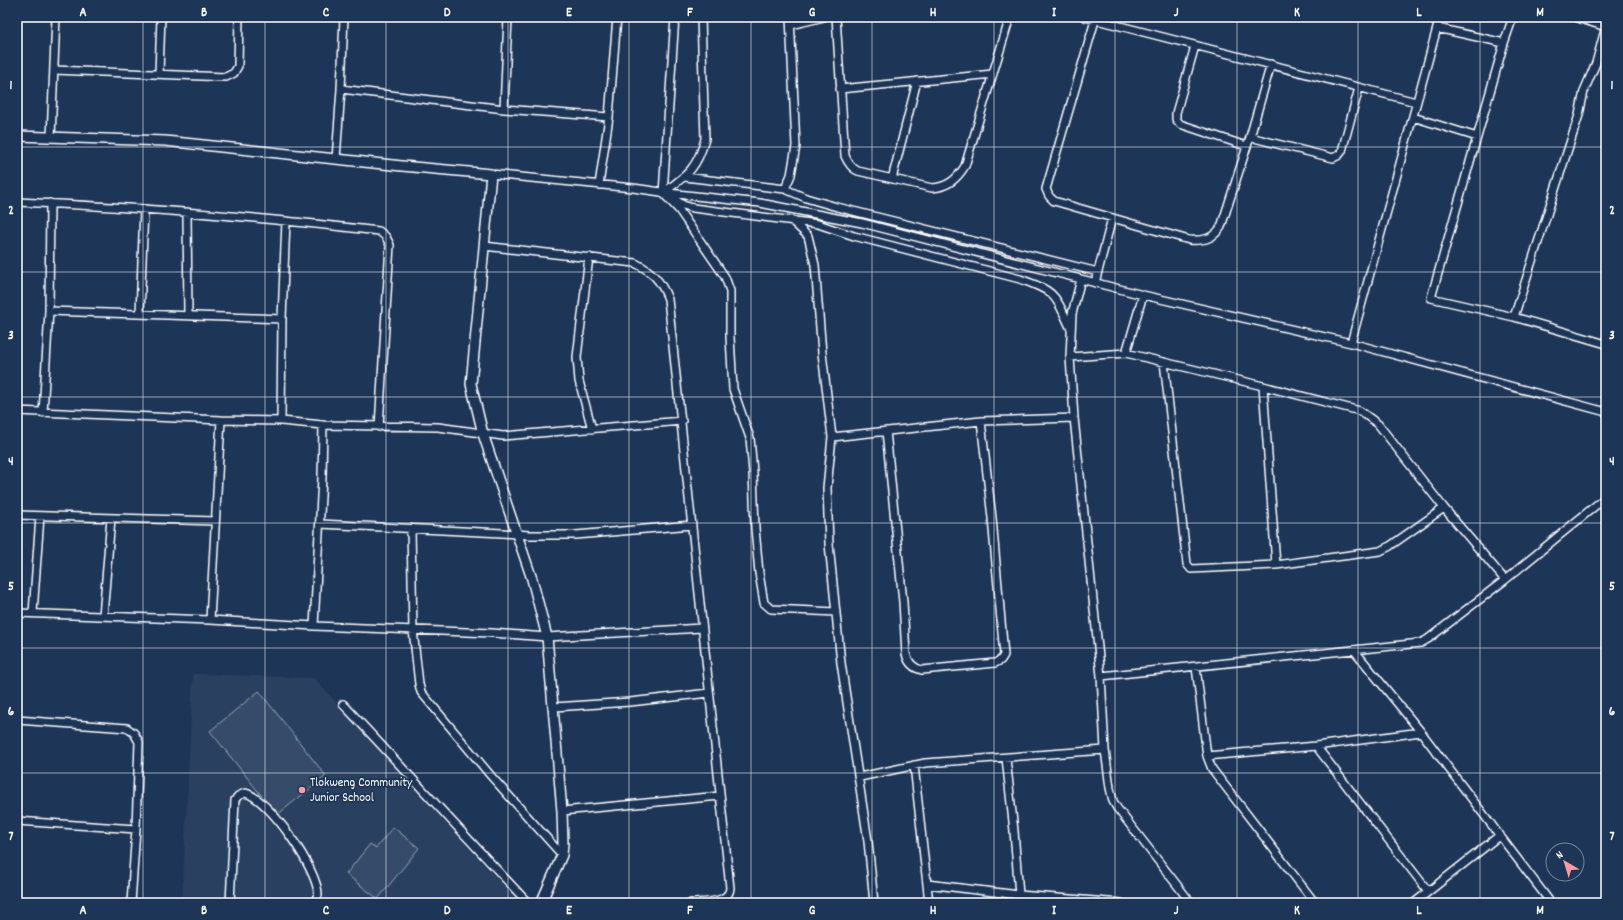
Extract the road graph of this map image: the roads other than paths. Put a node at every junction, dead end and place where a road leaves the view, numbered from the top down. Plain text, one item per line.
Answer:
1 (56, 17) edge
2 (161, 17) edge
3 (240, 17) edge
4 (344, 17) edge
5 (508, 17) edge
6 (617, 17) edge
7 (676, 17) edge
8 (701, 17) edge
9 (824, 17) edge
10 (836, 17) edge
11 (1010, 17) edge
12 (1085, 17) edge
13 (1440, 17) edge
14 (1514, 17) edge
15 (1575, 17) edge
16 (1095, 18) edge
17 (790, 21) edge
18 (1606, 27) edge
19 (1437, 28) junction
20 (1504, 44) junction
21 (1195, 46) junction
22 (1271, 64) junction
23 (54, 70) junction
24 (160, 73) junction
25 (993, 74) junction
26 (917, 81) junction
27 (1359, 88) junction
28 (341, 89) junction
29 (840, 89) junction
30 (1416, 102) junction
31 (504, 109) junction
32 (609, 117) junction
33 (1412, 117) junction
34 (17, 136) edge
35 (51, 137) junction
36 (1477, 137) junction
37 (1250, 138) junction
38 (1246, 146) junction
39 (336, 159) junction
40 (491, 174) junction
41 (685, 177) junction
42 (892, 180) junction
43 (599, 185) junction
44 (786, 190) junction
45 (665, 193) junction
46 (17, 202) edge
47 (50, 203) junction
48 (144, 209) junction
49 (187, 212) junction
50 (1112, 218) junction
51 (791, 220) junction
52 (286, 221) junction
53 (484, 246) junction
54 (590, 257) junction
55 (1098, 272) junction
56 (1081, 279) junction
57 (1095, 283) junction
58 (1143, 295) junction
59 (49, 311) junction
60 (140, 314) junction
61 (188, 315) junction
62 (1514, 317) junction
63 (282, 319) junction
64 (1070, 327) junction
65 (1351, 343) junction
66 (1606, 344) edge
67 (1126, 353) junction
68 (1070, 357) junction
69 (1164, 362) junction
70 (1263, 386) junction
71 (17, 411) edge
72 (1606, 412) edge
73 (43, 413) junction
74 (1074, 418) junction
75 (220, 420) junction
76 (281, 421) junction
77 (682, 421) junction
78 (981, 421) junction
79 (323, 425) junction
80 (379, 427) junction
81 (592, 429) junction
82 (886, 431) junction
83 (483, 434) junction
84 (832, 437) junction
85 (1606, 497) edge
86 (1444, 508) junction
87 (17, 515) edge
88 (40, 516) junction
89 (111, 518) junction
90 (215, 522) junction
91 (320, 524) junction
92 (692, 525) junction
93 (411, 529) junction
94 (517, 534) junction
95 (1276, 565) junction
96 (1505, 580) junction
97 (836, 612) junction
98 (17, 613) edge
99 (33, 613) junction
100 (103, 616) junction
101 (210, 620) junction
102 (314, 626) junction
103 (702, 628) junction
104 (412, 630) junction
105 (547, 637) junction
106 (1354, 650) junction
107 (1196, 667) junction
108 (1101, 676) junction
109 (709, 693) junction
110 (343, 704) dead end
111 (554, 707) junction
112 (17, 720) edge
113 (1421, 732) junction
114 (1316, 746) junction
115 (1105, 750) junction
116 (1207, 756) junction
117 (1006, 758) junction
118 (914, 765) junction
119 (860, 777) junction
120 (720, 796) junction
121 (562, 811) junction
122 (17, 821) edge
123 (136, 829) junction
124 (1500, 834) junction
125 (562, 855) junction
126 (927, 884) junction
127 (1428, 891) junction
128 (1019, 895) junction
129 (131, 903) edge
130 (230, 903) edge
131 (314, 903) edge
132 (528, 903) edge
133 (541, 903) edge
134 (691, 903) edge
135 (874, 903) edge
136 (929, 903) edge
137 (1121, 903) edge
138 (1191, 903) edge
139 (1314, 903) edge
140 (1414, 903) edge
141 (1551, 903) edge

1 - 23 street
2 - 24 street
3 - 24 street
4 - 28 street
5 - 31 street
6 - 32 street
7 - 45 street
8 - 41 street
9 - 17 street
10 - 29 street
11 - 25 street
12 - 16 street
13 - 19 street
14 - 20 street
15 - 18 street
16 - 21 street
16 - 50 street
17 - 44 street
18 - 62 street
19 - 20 street
19 - 30 street
20 - 36 street
21 - 22 street
21 - 38 street
22 - 27 street
22 - 37 street
23 - 24 street
23 - 35 street
25 - 26 street
25 - 42 street
26 - 29 street
26 - 42 street
27 - 30 street
27 - 37 street
28 - 31 street
28 - 39 street
29 - 42 street
30 - 33 street
31 - 32 street
32 - 43 street
33 - 36 street
33 - 65 street
34 - 35 street
35 - 39 street
36 - 62 street
37 - 38 street
38 - 50 street
39 - 40 street
40 - 43 street
40 - 53 street
41 - 44 street
41 - 45 street
43 - 45 street
44 - 55 street
45 - 51 street
45 - 56 street
45 - 97 street
46 - 47 street
47 - 48 street
47 - 59 street
48 - 49 street
48 - 60 street
49 - 52 street
49 - 61 street
50 - 55 street
51 - 64 street
51 - 84 street
52 - 63 street
52 - 80 street
53 - 54 street
53 - 83 street
54 - 77 street
54 - 81 street
55 - 57 street
56 - 57 street
56 - 64 street
57 - 58 street
58 - 65 street
58 - 67 street
59 - 60 street
59 - 73 street
60 - 61 street
61 - 63 street
62 - 66 street
63 - 76 street
64 - 68 street
65 - 72 street
67 - 68 street
67 - 69 street
68 - 74 street
69 - 70 street
69 - 95 street
70 - 86 street
70 - 95 street
71 - 73 street
73 - 75 street
74 - 78 street
74 - 108 street
75 - 76 street
75 - 90 street
76 - 79 street
77 - 81 street
77 - 92 street
78 - 82 street
78 - 82 street
79 - 80 street
79 - 91 street
80 - 83 street
81 - 83 street
82 - 84 street
83 - 94 street
84 - 97 street
85 - 96 street
86 - 95 street
86 - 96 street
87 - 88 street
88 - 89 street
88 - 99 street
89 - 90 street
89 - 100 street
90 - 101 street
91 - 93 street
91 - 102 street
92 - 94 street
92 - 103 street
93 - 94 street
93 - 104 street
94 - 105 street
96 - 106 street
97 - 119 street
98 - 99 street
99 - 100 street
100 - 101 street
101 - 102 street
102 - 104 street
103 - 105 street
103 - 109 street
104 - 105 street
104 - 125 street
105 - 111 street
106 - 107 street
106 - 113 street
107 - 108 street
107 - 116 street
108 - 115 street
109 - 111 street
109 - 120 street
110 - 132 street
111 - 121 street
112 - 123 street
113 - 114 street
113 - 124 street
114 - 116 street
114 - 127 street
115 - 117 street
115 - 138 street
116 - 139 street
117 - 118 street
117 - 128 street
118 - 119 street
118 - 126 street
119 - 135 street
120 - 121 street
120 - 134 street
121 - 125 street
122 - 123 street
123 - 129 street
124 - 127 street
124 - 141 street
125 - 133 street
126 - 128 street
126 - 136 street
127 - 140 street
128 - 137 street
130 - 131 street

